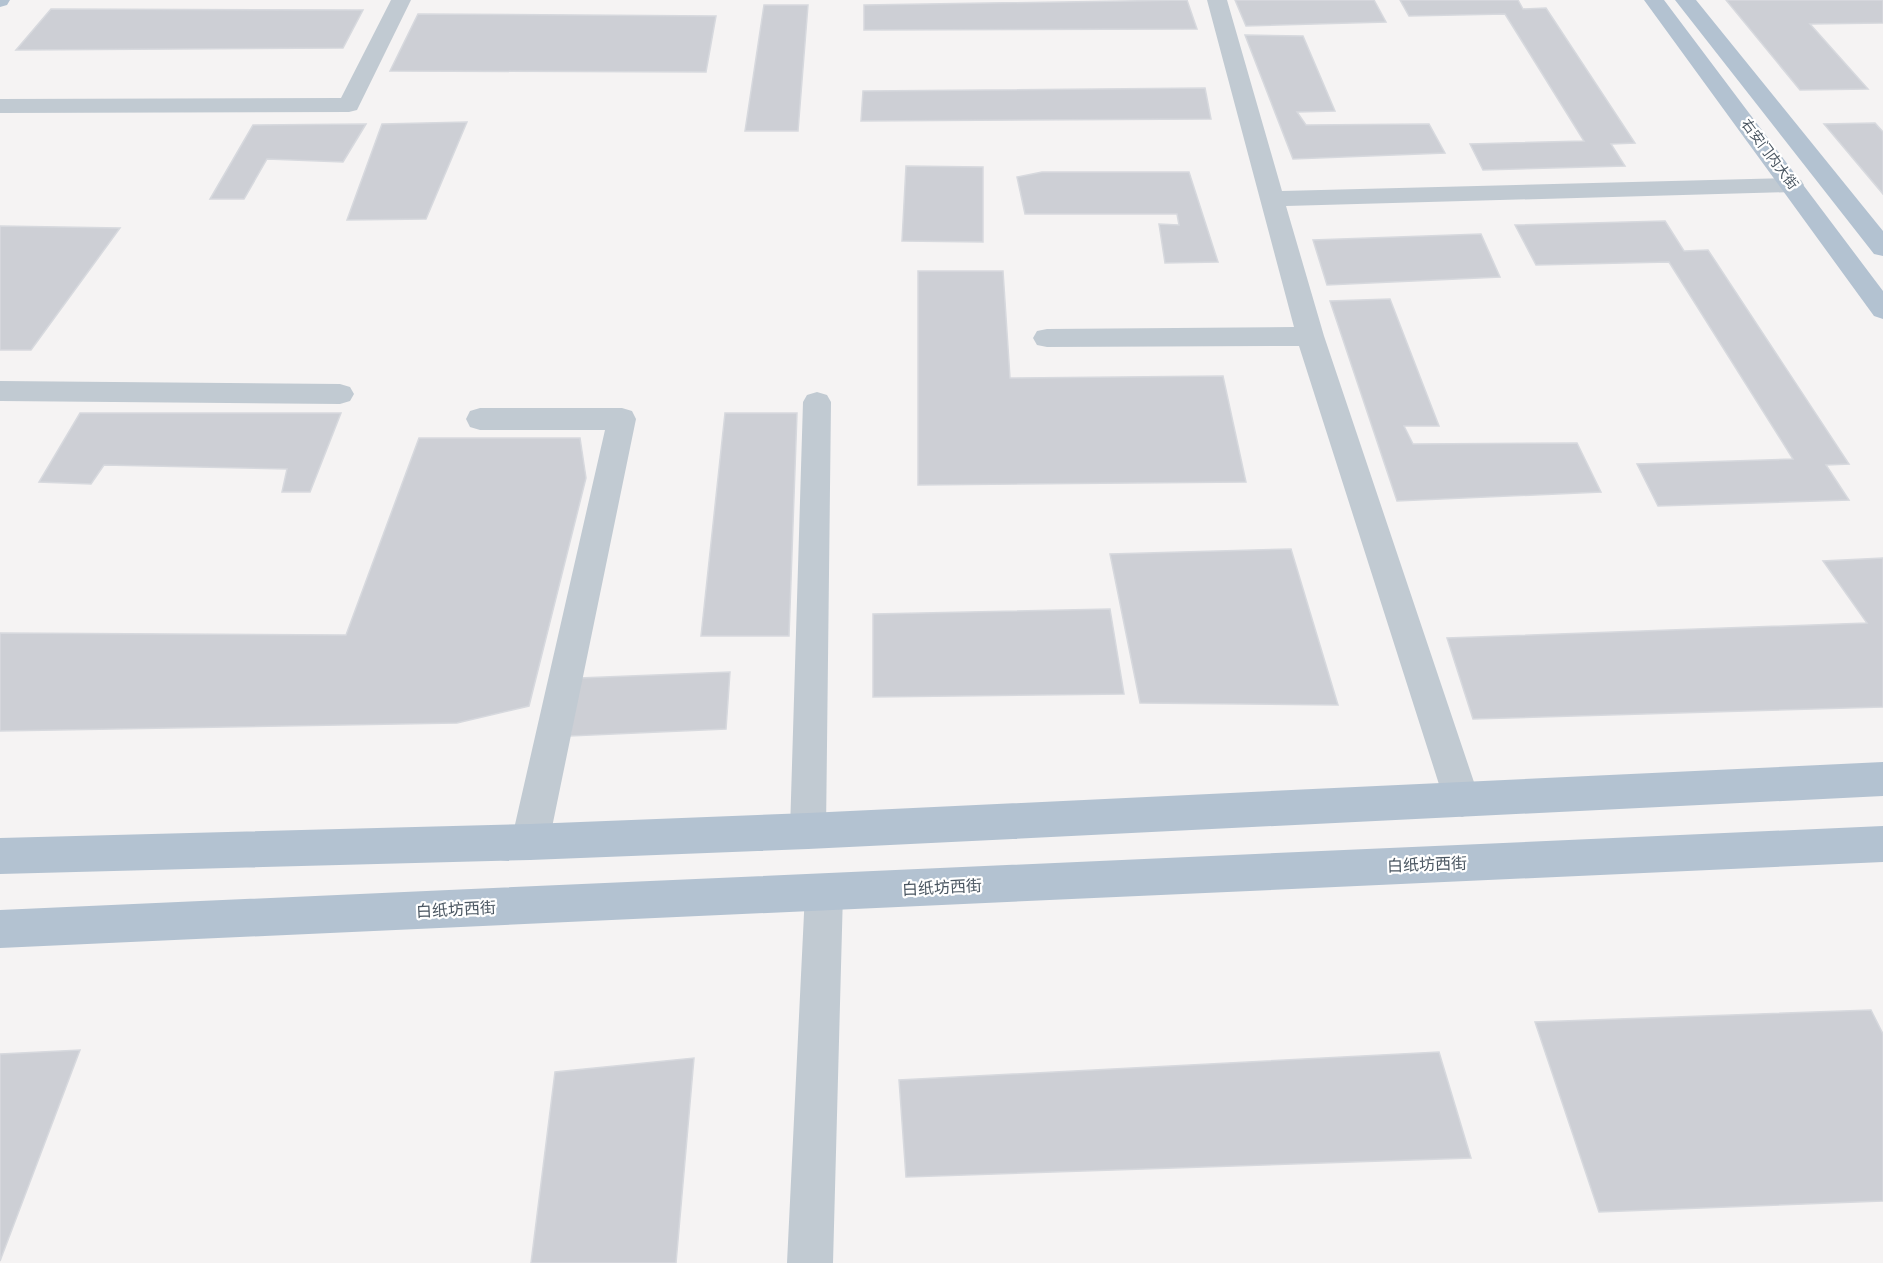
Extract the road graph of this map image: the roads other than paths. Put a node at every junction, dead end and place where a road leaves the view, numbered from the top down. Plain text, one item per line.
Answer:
1 (401, 0) edge
2 (1217, 0) edge
3 (1654, 0) edge
4 (1685, 0) edge
5 (0, 106) edge
6 (1792, 185) junction
7 (1271, 199) junction
8 (1883, 248) edge
9 (1883, 310) edge
10 (1310, 336) junction
11 (1047, 338) dead end
12 (0, 391) edge
13 (340, 394) dead end
14 (817, 402) dead end
15 (480, 419) dead end
16 (1883, 779) edge
17 (1462, 800) junction
18 (808, 831) junction
19 (530, 842) junction
20 (1883, 844) edge
21 (0, 856) edge
22 (824, 893) junction
23 (0, 929) edge
24 (810, 1263) edge

1 - 5 street
2 - 7 street
3 - 6 main road, 右安门内大街
4 - 8 main road, 右安门内大街
6 - 7 street
6 - 9 main road, 右安门内大街
7 - 10 street
10 - 11 street
10 - 17 street
12 - 13 street
14 - 18 street
15 - 19 street
16 - 17 main road
17 - 18 main road
18 - 19 main road
19 - 21 main road
20 - 22 main road, 白纸坊西街
22 - 23 main road, 白纸坊西街
22 - 24 street

